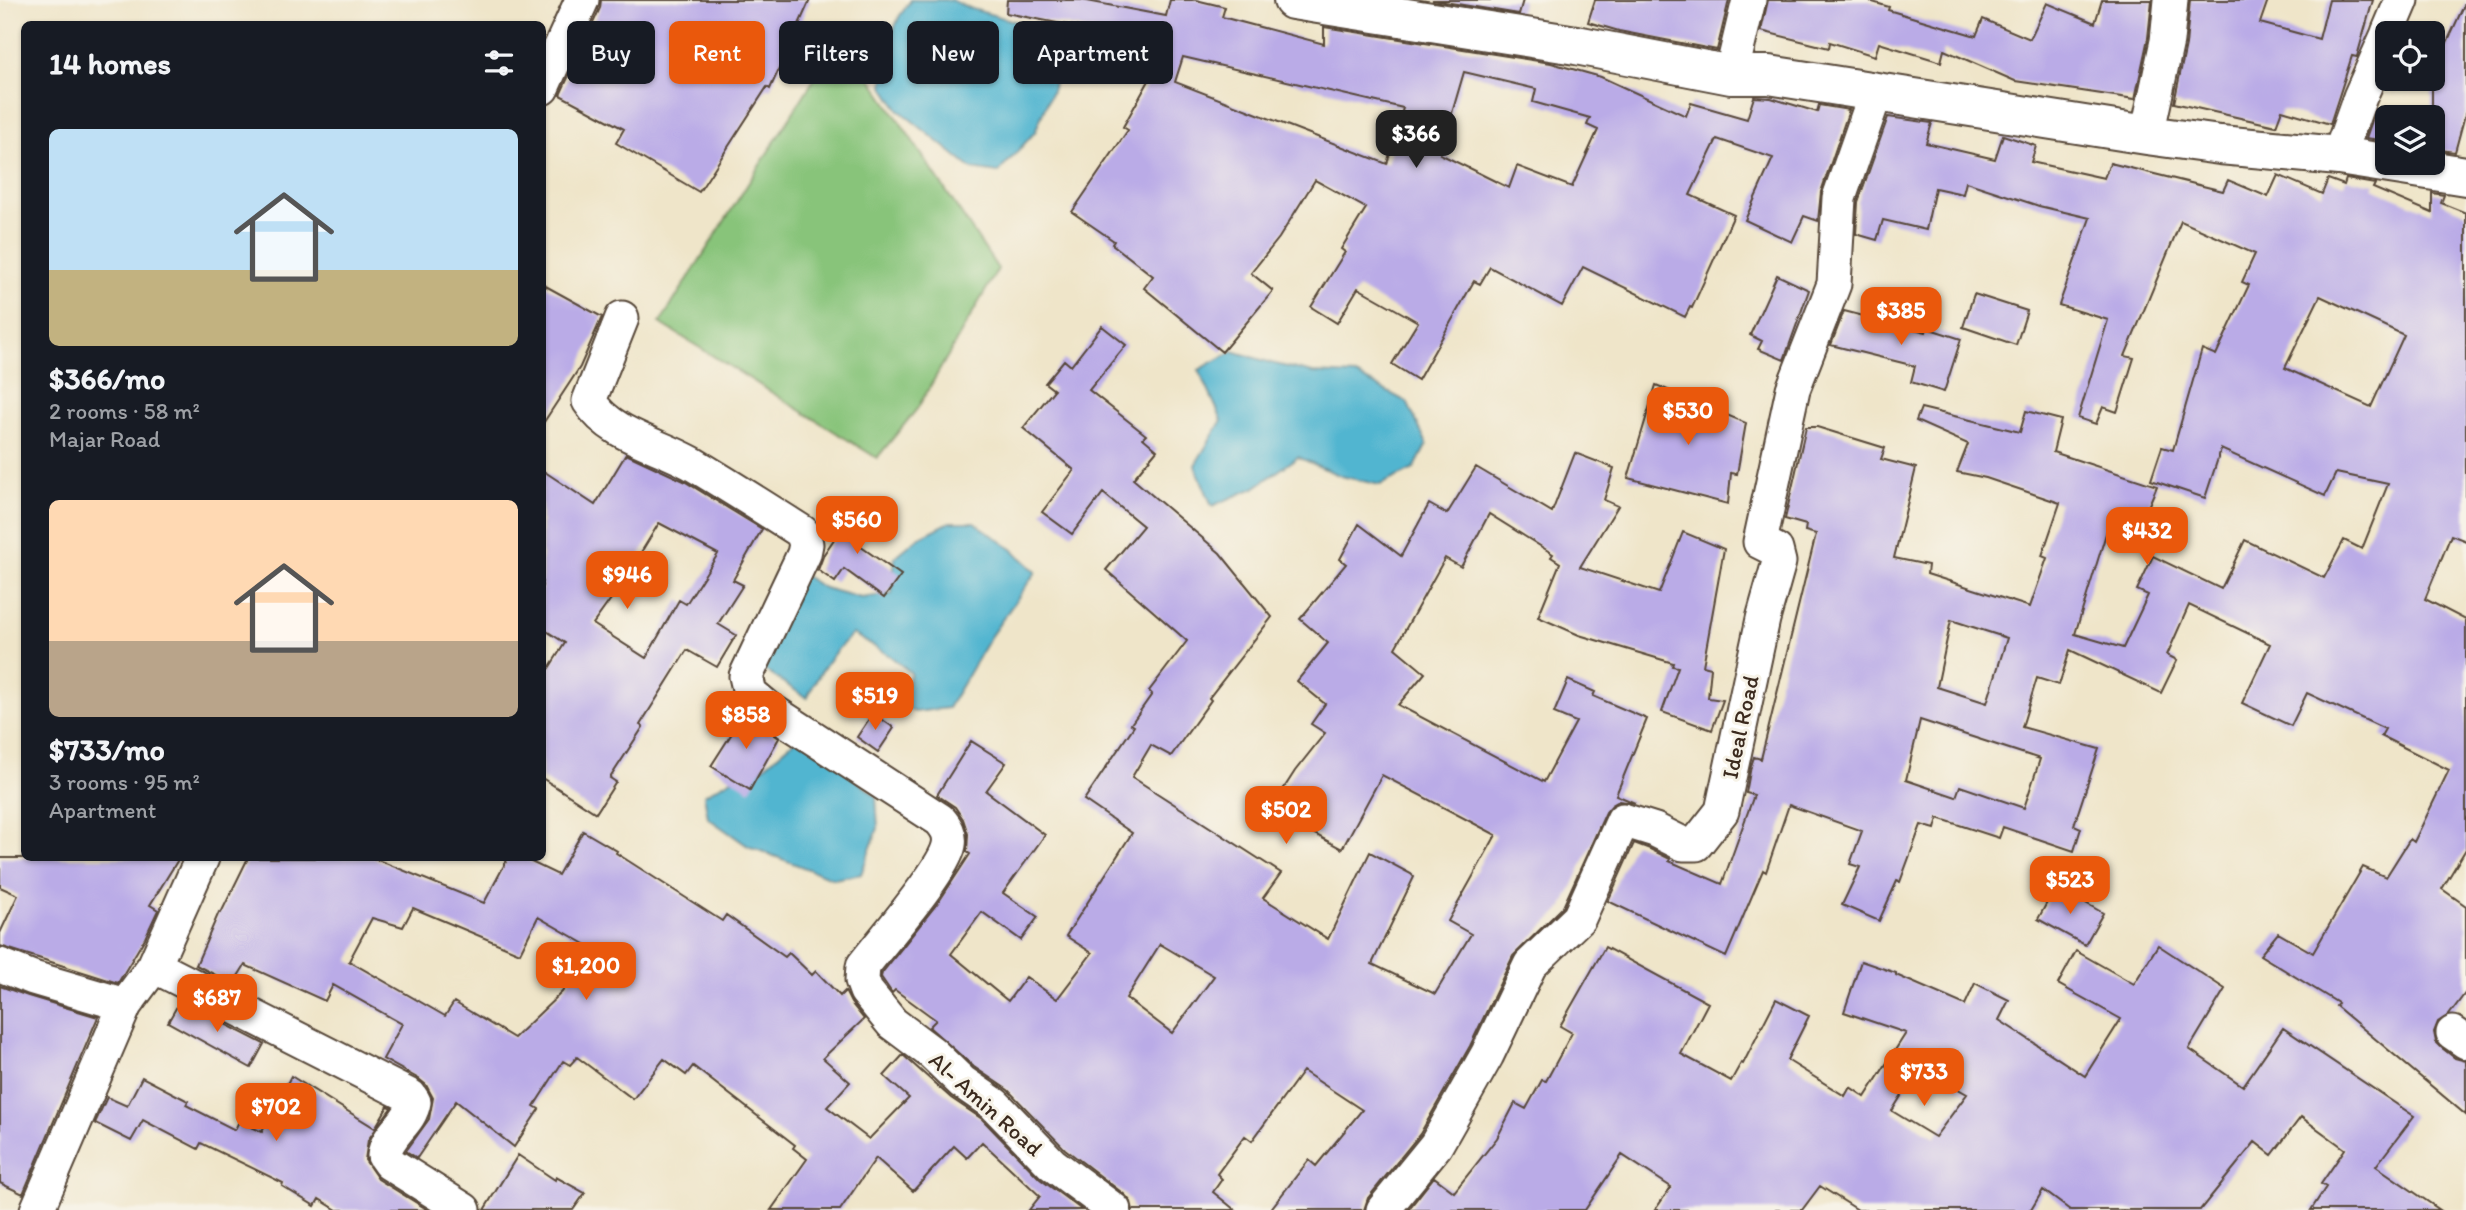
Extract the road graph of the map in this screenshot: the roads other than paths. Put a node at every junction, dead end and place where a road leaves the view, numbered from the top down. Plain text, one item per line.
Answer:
1 (582, 0) edge
2 (1749, 0) edge
3 (2171, 0) edge
4 (2402, 0) edge
5 (1305, 1) edge
6 (2394, 21) edge
7 (2375, 64) edge
8 (1731, 75) junction
9 (546, 79) edge
10 (1876, 92) junction
11 (2147, 135) junction
12 (2339, 156) junction
13 (2466, 176) edge
14 (622, 318) dead end
15 (201, 861) edge
16 (0, 965) edge
17 (154, 966) junction
18 (125, 1005) junction
19 (37, 1210) edge
20 (464, 1210) edge
21 (1114, 1210) edge
22 (1383, 1210) edge

1 - 9 street
2 - 8 street
3 - 11 street
4 - 6 street
5 - 8 street
7 - 12 street
8 - 10 street
10 - 11 street
10 - 22 street, Ideal Road
11 - 12 street
12 - 13 street
14 - 21 street, Al- Amin Road
15 - 17 street
16 - 18 street
17 - 18 street
17 - 20 street
18 - 19 street

